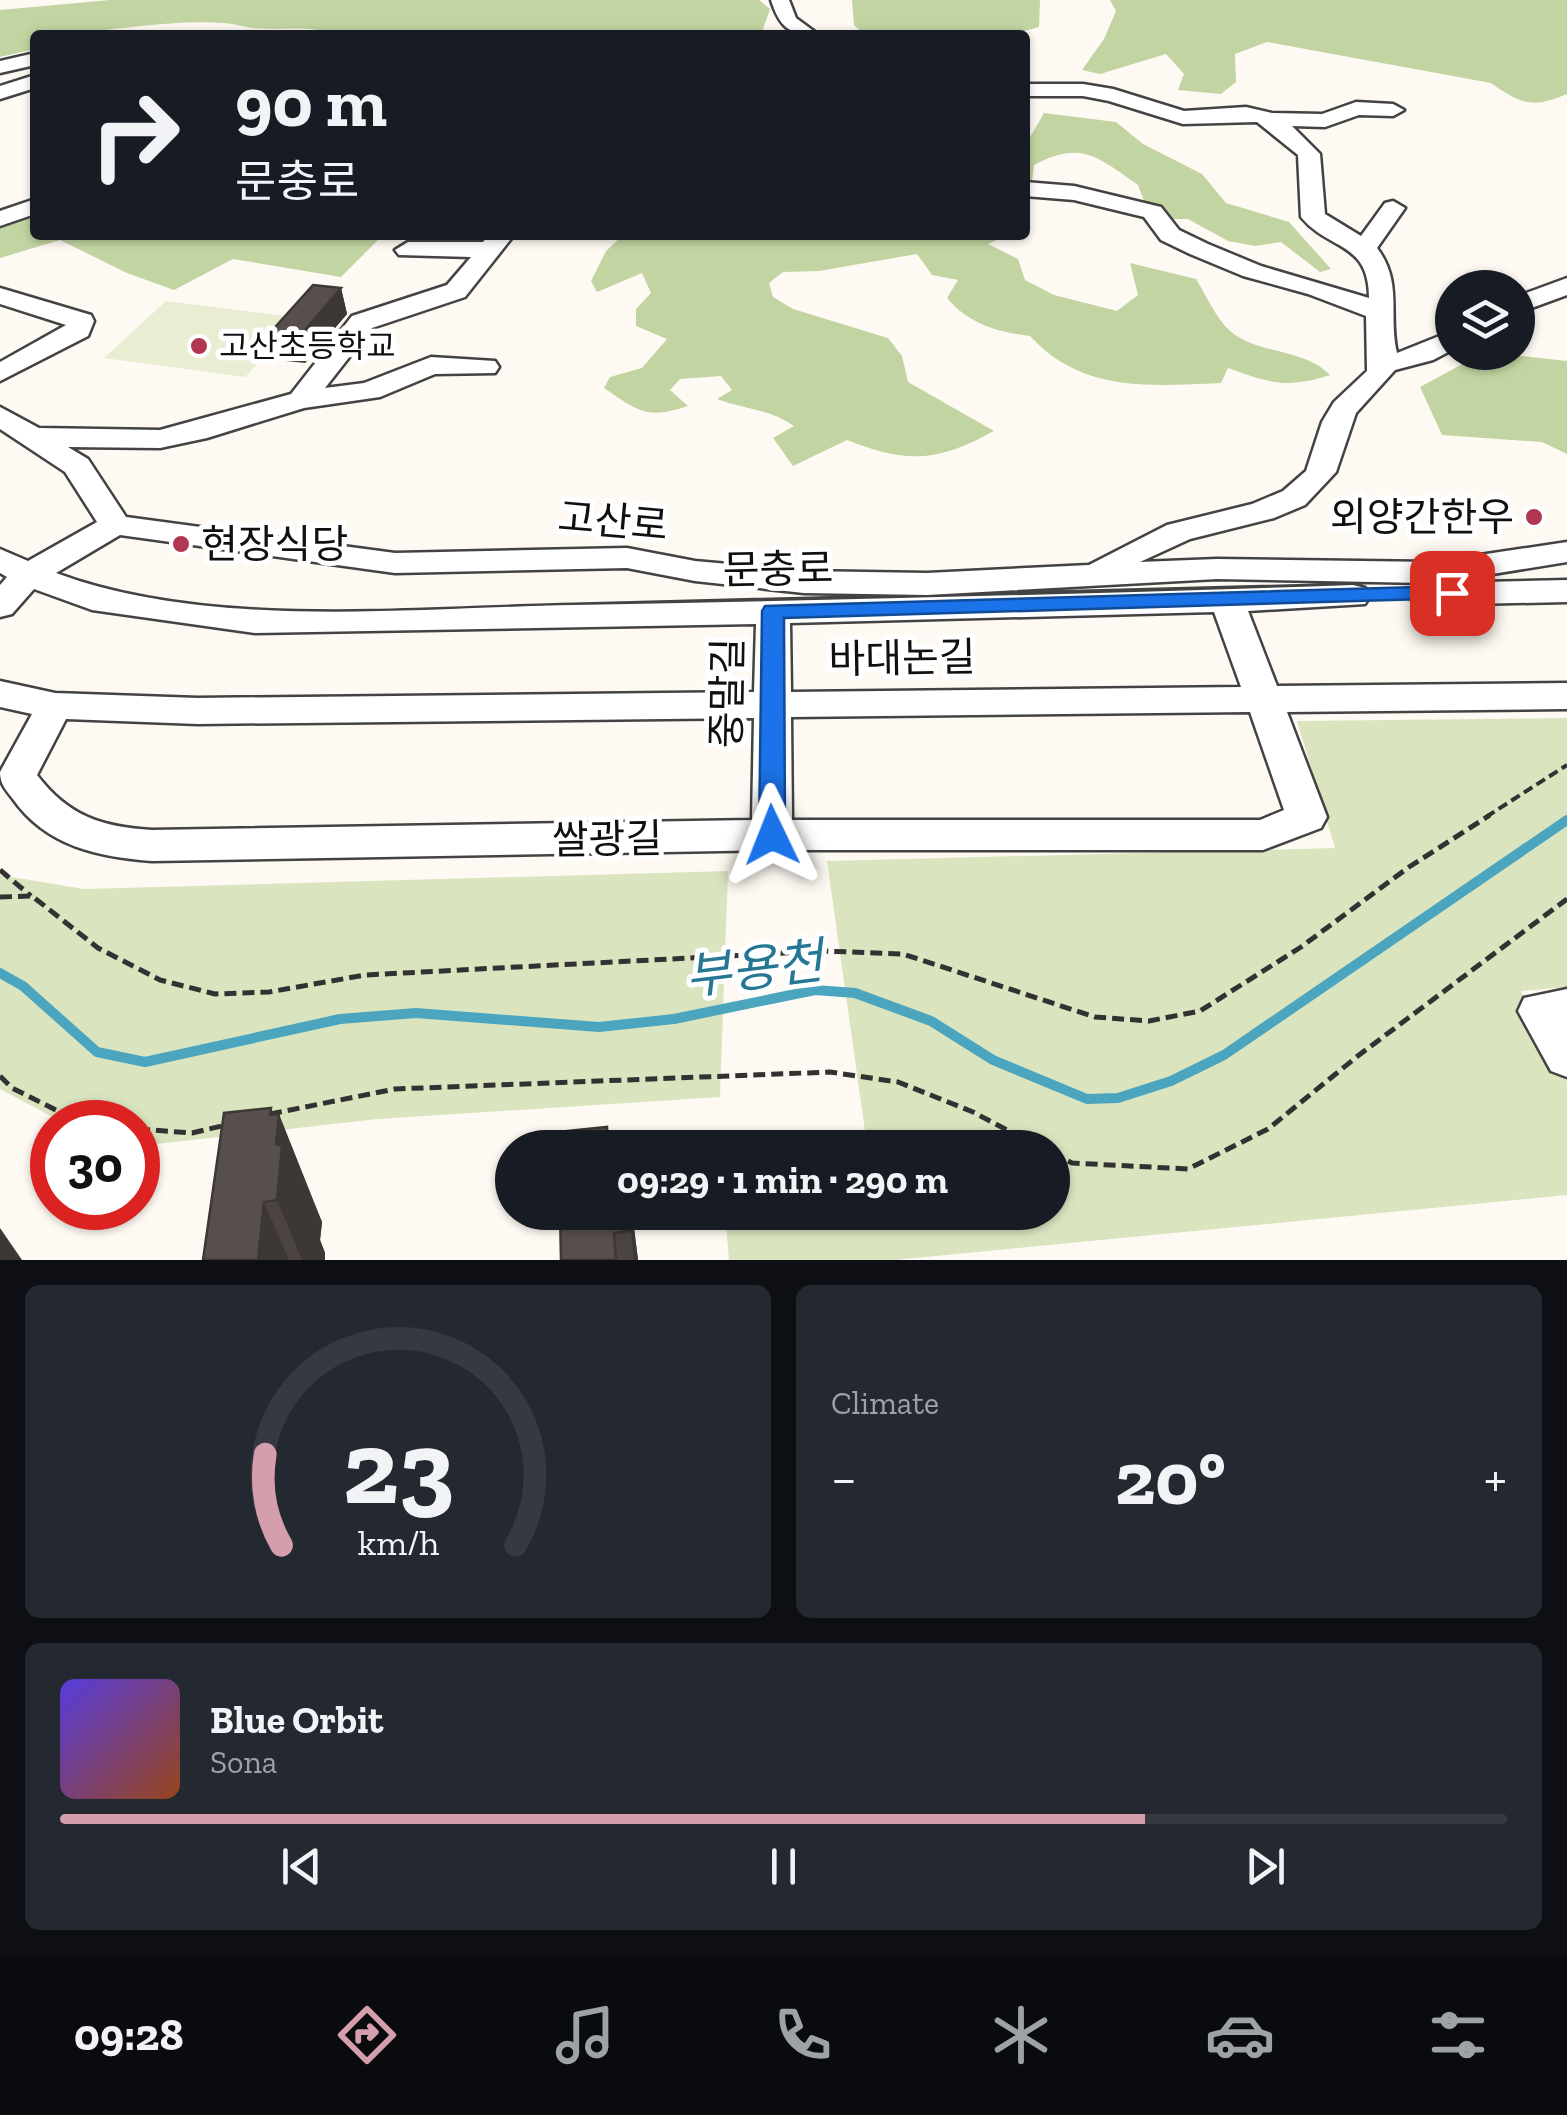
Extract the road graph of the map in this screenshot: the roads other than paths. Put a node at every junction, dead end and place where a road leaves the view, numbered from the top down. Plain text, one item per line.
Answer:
1 (780, 0) edge
2 (801, 30) edge
3 (24, 71) edge
4 (1030, 90) edge
5 (0, 93) edge
6 (1393, 110) dead end
7 (1267, 118) junction
8 (1030, 190) edge
9 (30, 208) edge
10 (1394, 208) dead end
11 (0, 219) edge
12 (498, 242) edge
13 (1362, 245) junction
14 (408, 250) dead end
15 (1567, 286) edge
16 (0, 296) edge
17 (1535, 298) edge
18 (1381, 312) junction
19 (1435, 348) edge
20 (1382, 366) junction
21 (485, 367) dead end
22 (0, 372) edge
23 (300, 400) junction
24 (0, 416) edge
25 (32, 437) junction
26 (115, 525) junction
27 (1567, 552) edge
28 (14, 567) edge
29 (1093, 575) junction
30 (1567, 590) edge
31 (1226, 600) junction
32 (0, 606) edge
33 (773, 611) junction
34 (0, 694) edge
35 (1567, 696) edge
36 (1266, 698) junction
37 (772, 704) junction
38 (55, 706) junction
39 (772, 835) junction
40 (1567, 1008) edge
41 (1567, 1057) edge

1 - 2 street
3 - 5 street
4 - 7 street
6 - 7 street
7 - 13 street
8 - 18 street
9 - 11 street
10 - 13 street
12 - 14 street
12 - 23 street
13 - 18 street
15 - 17 street
16 - 22 street
18 - 20 street
19 - 20 street
20 - 29 street
21 - 23 street
23 - 25 street
24 - 25 street
25 - 26 street
26 - 28 street
26 - 29 street, 고산로
27 - 29 street, 고산로
28 - 32 street
28 - 33 street, 문충로
30 - 31 street, 문충로
31 - 33 street, 문충로
31 - 36 street, 쌀광길
33 - 37 street, 중말길
34 - 38 street, 바대논길
35 - 36 street, 바대논길
36 - 37 street, 바대논길
36 - 39 street, 쌀광길
37 - 38 street, 바대논길
37 - 39 street, 중말길
38 - 39 street, 쌀광길
40 - 41 street

